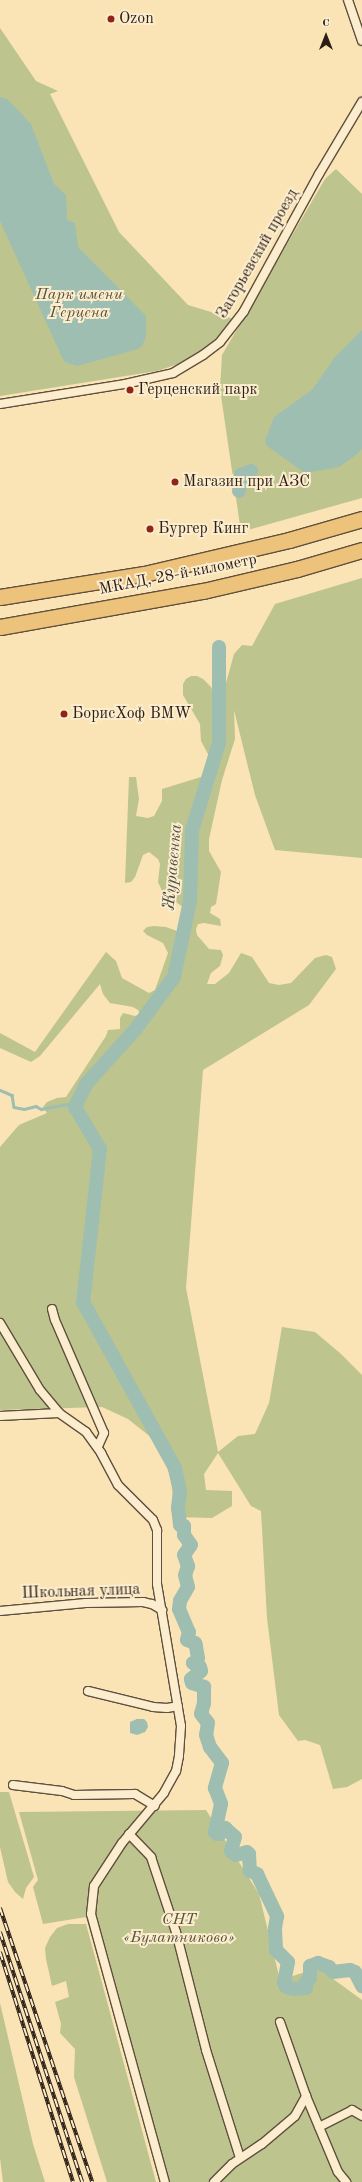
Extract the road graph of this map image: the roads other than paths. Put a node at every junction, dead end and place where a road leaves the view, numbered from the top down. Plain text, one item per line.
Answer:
1 (348, 0) edge
2 (362, 42) edge
3 (362, 102) edge
4 (0, 404) edge
5 (362, 519) edge
6 (362, 550) edge
7 (0, 597) edge
8 (0, 627) edge
9 (52, 1309) dead end
10 (0, 1323) edge
11 (59, 1414) junction
12 (0, 1416) edge
13 (95, 1443) junction
14 (0, 1610) edge
15 (162, 1610) junction
16 (88, 1691) dead end
17 (178, 1706) junction
18 (13, 1785) dead end
19 (155, 1806) junction
20 (129, 1834) junction
21 (280, 2022) dead end
22 (306, 2096) junction
23 (362, 2116) edge
24 (319, 2127) junction
25 (240, 2158) junction
26 (165, 2182) edge
27 (214, 2182) edge
28 (346, 2182) edge

1 - 2 street
3 - 4 street, Загорьевский проезд
5 - 7 highway, МКАД, 28-й километр
6 - 8 highway, МКАД, 28-й километр
9 - 13 street
10 - 11 street
11 - 12 street
11 - 13 street
13 - 15 street
14 - 15 street, Школьная улица
15 - 17 street
16 - 17 street
17 - 19 street
18 - 19 street
19 - 20 street
20 - 25 street
20 - 26 street
21 - 22 street
22 - 24 street
22 - 25 street
23 - 24 street
24 - 28 street
25 - 27 street

